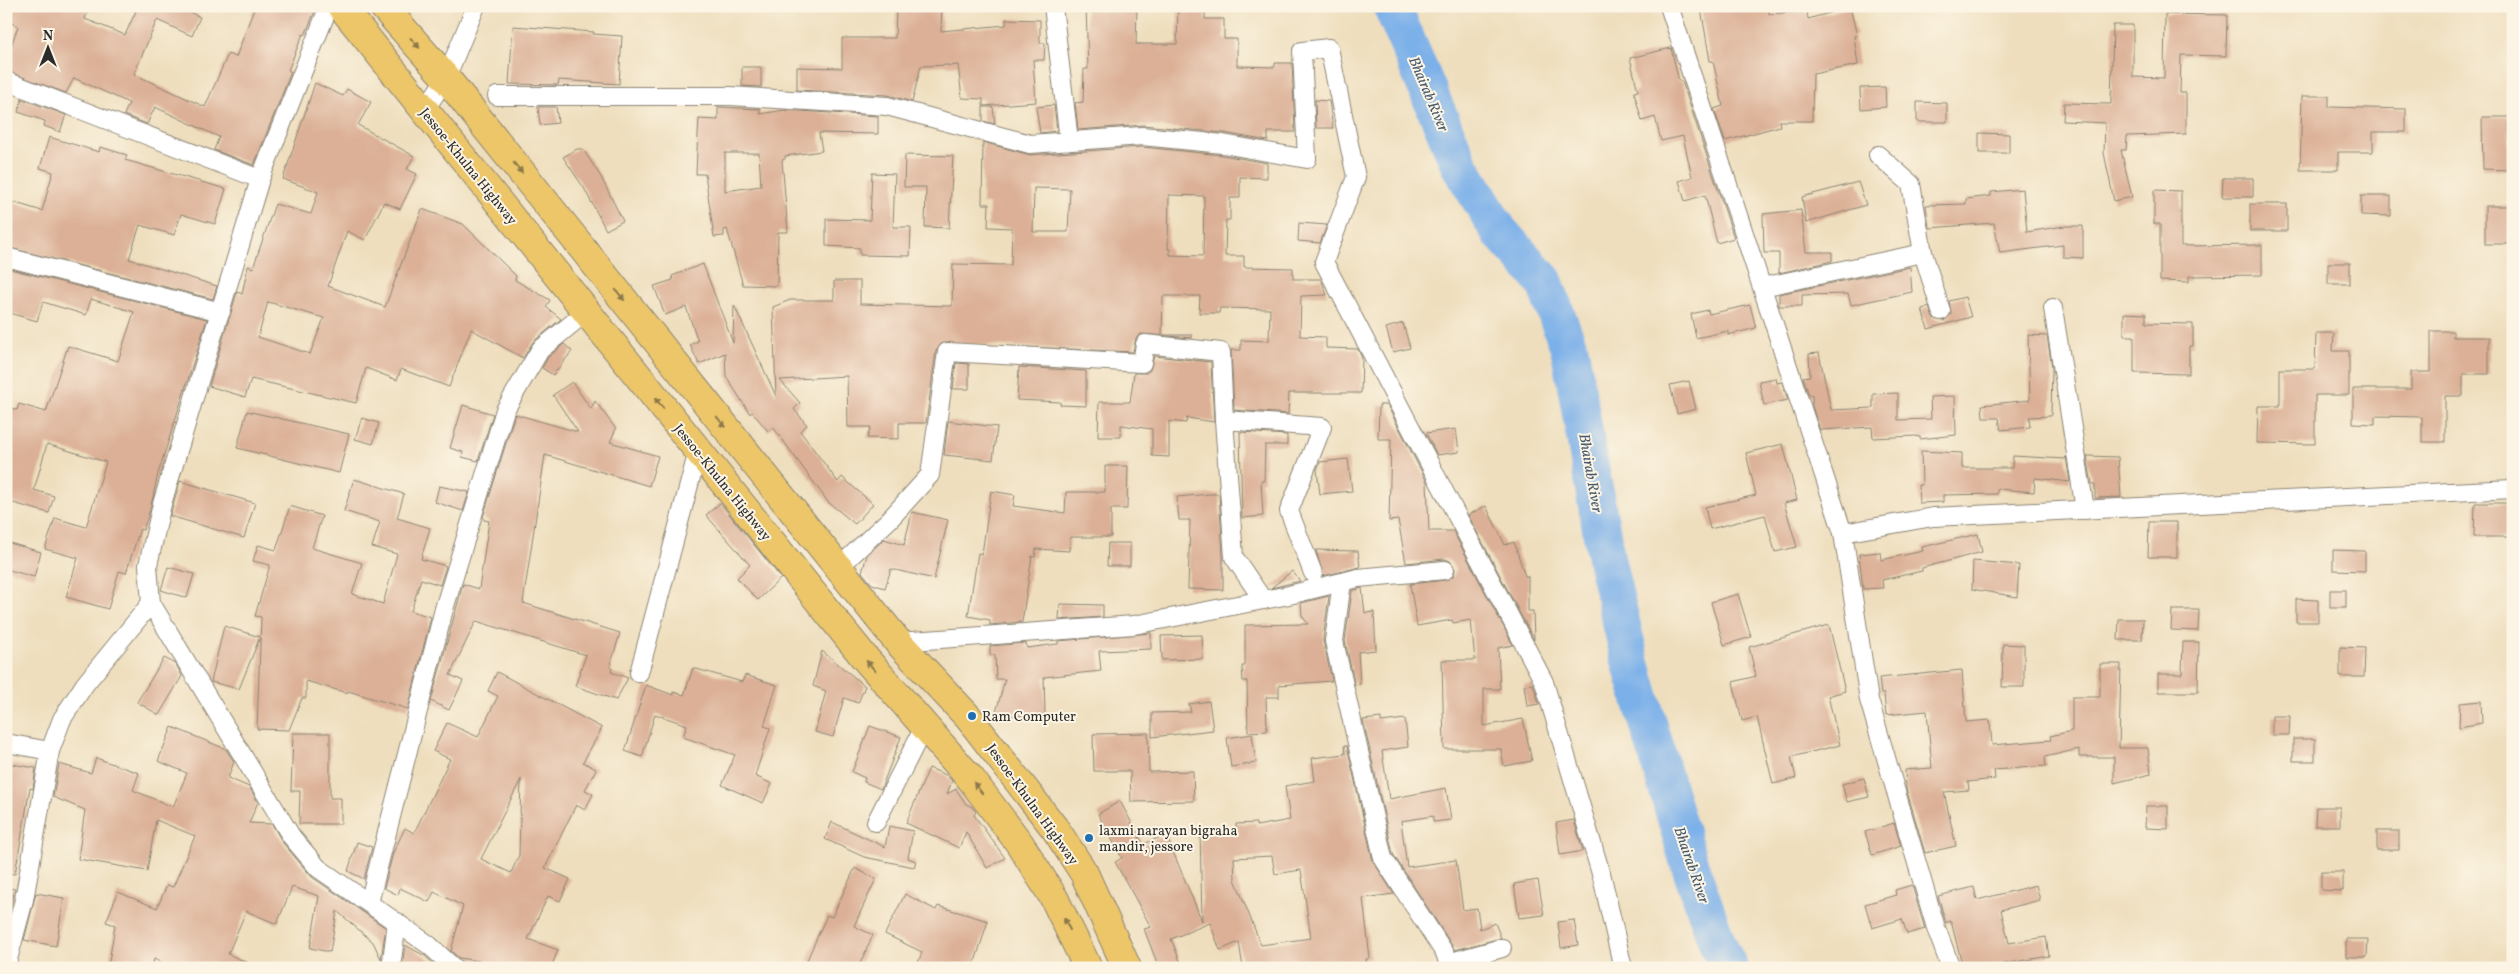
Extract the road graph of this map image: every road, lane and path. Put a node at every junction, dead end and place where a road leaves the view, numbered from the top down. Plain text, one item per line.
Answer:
1 (329, 6) edge
2 (341, 6) edge
3 (383, 6) edge
4 (476, 6) edge
5 (1053, 6) edge
6 (1669, 6) edge
7 (446, 78) junction
8 (6, 81) edge
9 (497, 96) dead end
10 (424, 111) junction
11 (1068, 132) dead end
12 (1878, 155) dead end
13 (260, 179) junction
14 (1923, 253) junction
15 (6, 258) edge
16 (1762, 287) junction
17 (2054, 308) dead end
18 (1941, 311) dead end
19 (221, 312) junction
20 (586, 312) junction
21 (1224, 420) junction
22 (698, 451) junction
23 (2513, 490) edge
24 (2085, 510) junction
25 (1843, 533) junction
26 (838, 568) junction
27 (1445, 570) dead end
28 (1313, 574) dead end
29 (1342, 582) junction
30 (1262, 600) junction
31 (151, 604) junction
32 (898, 642) junction
33 (639, 674) dead end
34 (924, 727) junction
35 (6, 743) edge
36 (50, 751) junction
37 (876, 822) dead end
38 (370, 903) junction
39 (397, 922) junction
40 (1502, 948) dead end
41 (1449, 965) edge
42 (6, 967) edge
43 (391, 968) edge
44 (454, 968) edge
45 (1088, 968) edge
46 (1127, 968) edge
47 (1623, 968) edge
48 (1952, 968) edge

1 - 13 street
2 - 10 highway, Jessoe-Khulna Highway
3 -> 7 highway, Jessoe-Khulna Highway
4 - 7 street
5 - 11 street
6 - 16 street
7 - 10 street
7 -> 26 highway, Jessoe-Khulna Highway
8 - 13 street
9 - 47 street
10 - 20 highway, Jessoe-Khulna Highway
12 - 14 street
13 - 19 street
14 - 16 street
14 - 18 street
15 - 19 street
16 - 25 street
17 - 24 street
19 - 31 street
22 -> 20 highway, Jessoe-Khulna Highway
20 - 38 street
21 - 26 street
21 - 28 street
21 - 30 street
22 - 33 street
34 -> 22 highway, Jessoe-Khulna Highway
23 - 24 street
24 - 25 street
25 - 48 street
26 - 32 highway, Jessoe-Khulna Highway
27 - 29 street
29 - 30 street
29 - 41 street
30 - 32 street
31 - 36 street
31 - 38 street
32 - 46 highway, Jessoe-Khulna Highway
34 - 37 street
45 -> 34 highway, Jessoe-Khulna Highway
35 - 36 street
36 - 42 street
38 - 39 street
39 - 43 street
39 - 44 street
40 - 41 street

